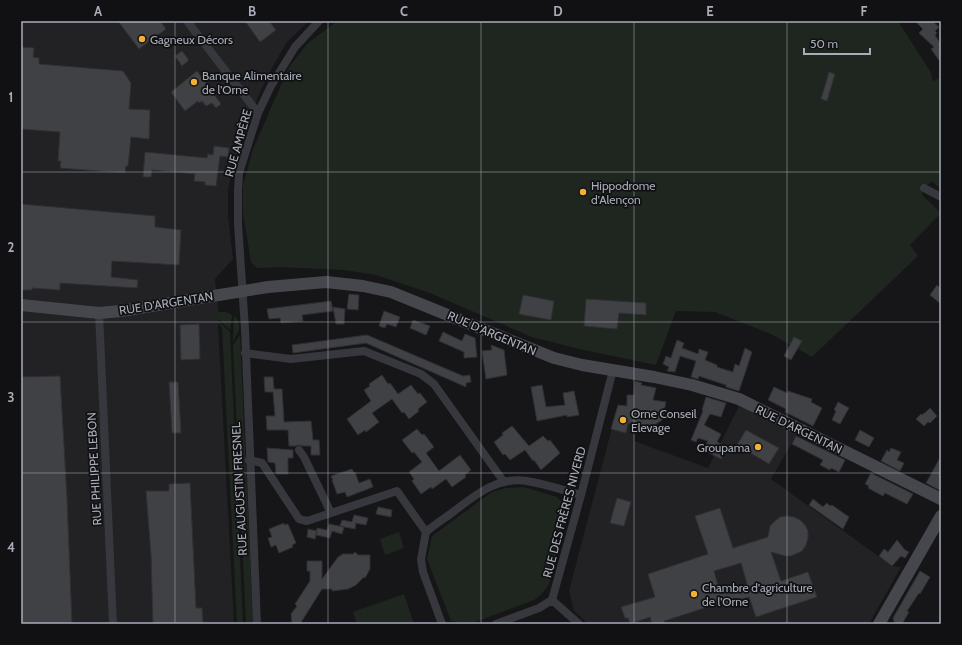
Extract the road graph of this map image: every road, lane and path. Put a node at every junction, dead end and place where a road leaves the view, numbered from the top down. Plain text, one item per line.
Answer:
1 (187, 21) edge
2 (319, 21) edge
3 (258, 112) junction
4 (924, 188) dead end
5 (941, 198) edge
6 (241, 290) junction
7 (21, 306) edge
8 (99, 313) junction
9 (245, 353) junction
10 (613, 370) junction
11 (299, 450) dead end
12 (249, 460) junction
13 (504, 482) junction
14 (581, 495) junction
15 (941, 499) edge
16 (331, 513) junction
17 (941, 516) edge
18 (426, 532) junction
19 (552, 600) junction
20 (882, 623) edge
21 (113, 624) edge
22 (257, 624) edge
23 (442, 624) edge
24 (496, 624) edge
25 (579, 624) edge

1 - 3 street
2 - 3 street, RUE AMPÈRE
3 - 6 street, RUE AMPÈRE
4 - 5 street
6 - 8 main road, RUE D'ARGENTAN
6 - 9 street, RUE AMPÈRE
6 - 10 main road, RUE D'ARGENTAN
7 - 8 main road, RUE D'ARGENTAN
8 - 21 street, RUE PHILIPPE LEBON
9 - 12 street, RUE AUGUSTIN FRESNEL
9 - 13 street
10 - 14 street, RUE DES FRÈRES NIVERD
10 - 15 main road, RUE D'ARGENTAN
11 - 16 street
12 - 16 street
12 - 22 street, RUE AUGUSTIN FRESNEL
13 - 14 street
13 - 18 street
14 - 19 street, RUE DES FRÈRES NIVERD
16 - 18 street
17 - 20 main road
18 - 23 street
19 - 24 street
19 - 25 street

